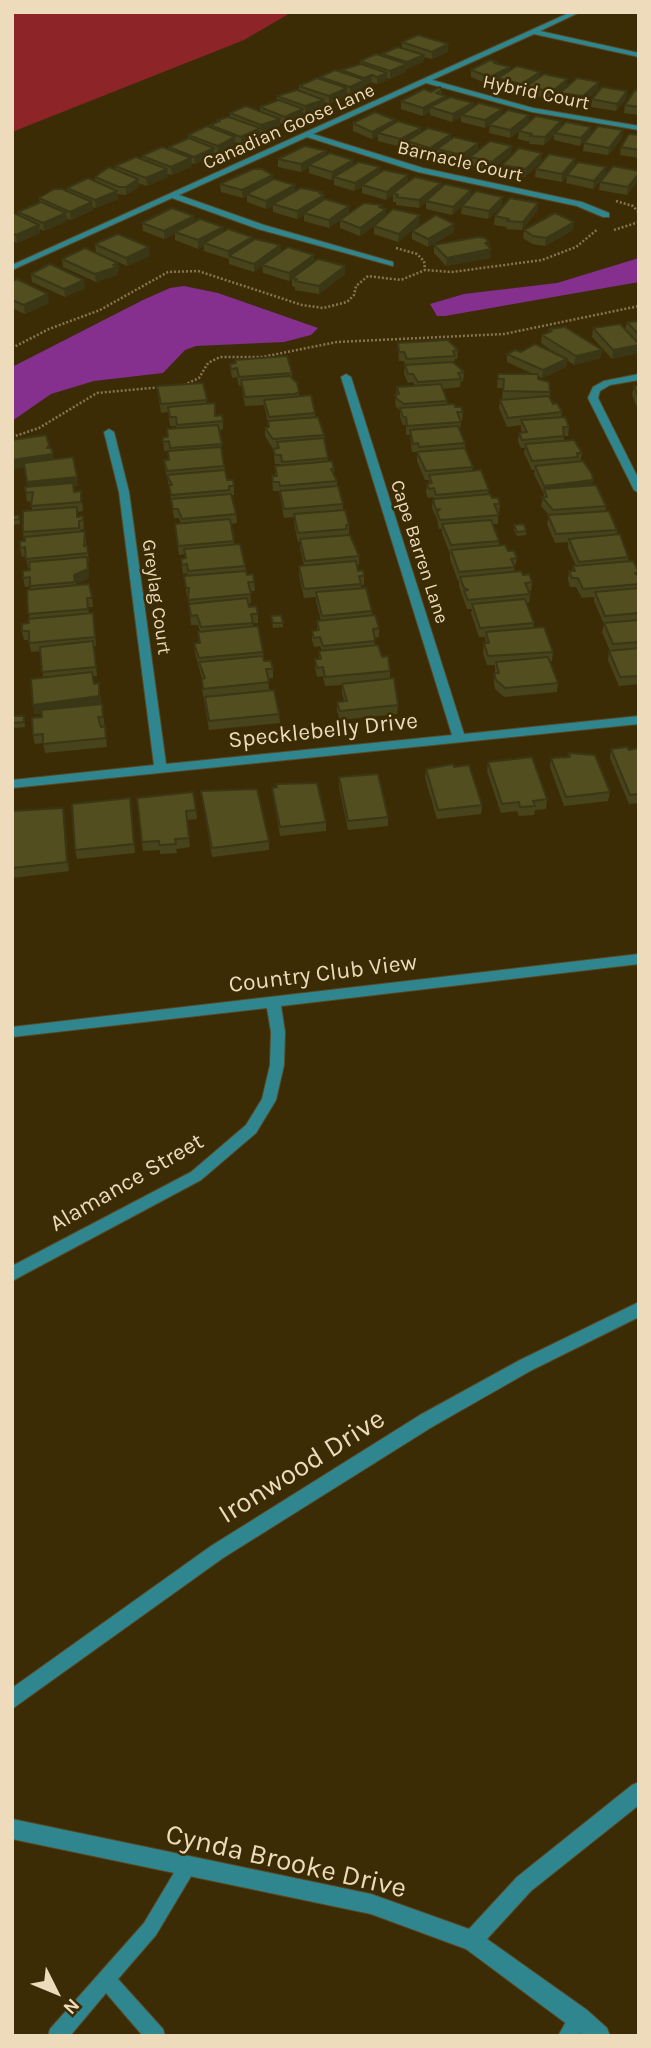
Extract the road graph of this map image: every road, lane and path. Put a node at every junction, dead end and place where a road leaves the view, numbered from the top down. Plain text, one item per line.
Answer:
1 (577, 12) edge
2 (534, 32) junction
3 (639, 55) edge
4 (427, 81) junction
5 (639, 128) edge
6 (307, 135) junction
7 (173, 196) junction
8 (606, 215) dead end
9 (639, 222) edge
10 (603, 229) dead end
11 (610, 230) dead end
12 (390, 264) dead end
13 (12, 268) edge
14 (639, 306) edge
15 (12, 348) edge
16 (346, 377) dead end
17 (639, 377) edge
18 (169, 387) edge
19 (176, 387) edge
20 (108, 432) dead end
21 (12, 437) edge
22 (639, 490) edge
23 (639, 720) edge
24 (459, 738) junction
25 (161, 769) junction
26 (12, 784) edge
27 (639, 959) edge
28 (273, 1001) junction
29 (12, 1031) edge
30 (12, 1274) edge
31 (639, 1309) edge
32 (12, 1700) edge
33 (639, 1792) edge
34 (12, 1829) edge
35 (187, 1867) junction
36 (472, 1941) junction
37 (106, 1979) junction
38 (579, 2018) junction
39 (57, 2036) edge
40 (156, 2036) edge
41 (567, 2036) edge
42 (599, 2036) edge

1 - 2 street, Canadian Goose Lane
2 - 3 street
2 - 4 street, Canadian Goose Lane
4 - 5 street, Hybrid Court
4 - 6 street, Canadian Goose Lane
6 - 7 street, Canadian Goose Lane
6 - 8 street, Barnacle Court
7 - 12 street
7 - 13 street, Canadian Goose Lane
9 - 11 path
10 - 15 path
14 - 19 path
16 - 24 street, Cape Barren Lane
17 - 22 street
18 - 21 path
20 - 25 street, Greylag Court
23 - 24 street, Specklebelly Drive
24 - 25 street, Specklebelly Drive
25 - 26 street, Specklebelly Drive
27 - 28 street, Country Club View
28 - 29 street, Country Club View
28 - 30 street, Alamance Street
31 - 32 street, Ironwood Drive
33 - 36 street
34 - 35 street, Cynda Brooke Drive
35 - 36 street, Cynda Brooke Drive
35 - 37 lane
36 - 38 street, Cynda Brooke Drive
37 - 39 lane
37 - 40 lane
38 - 41 lane
38 - 42 street, Cynda Brooke Drive

